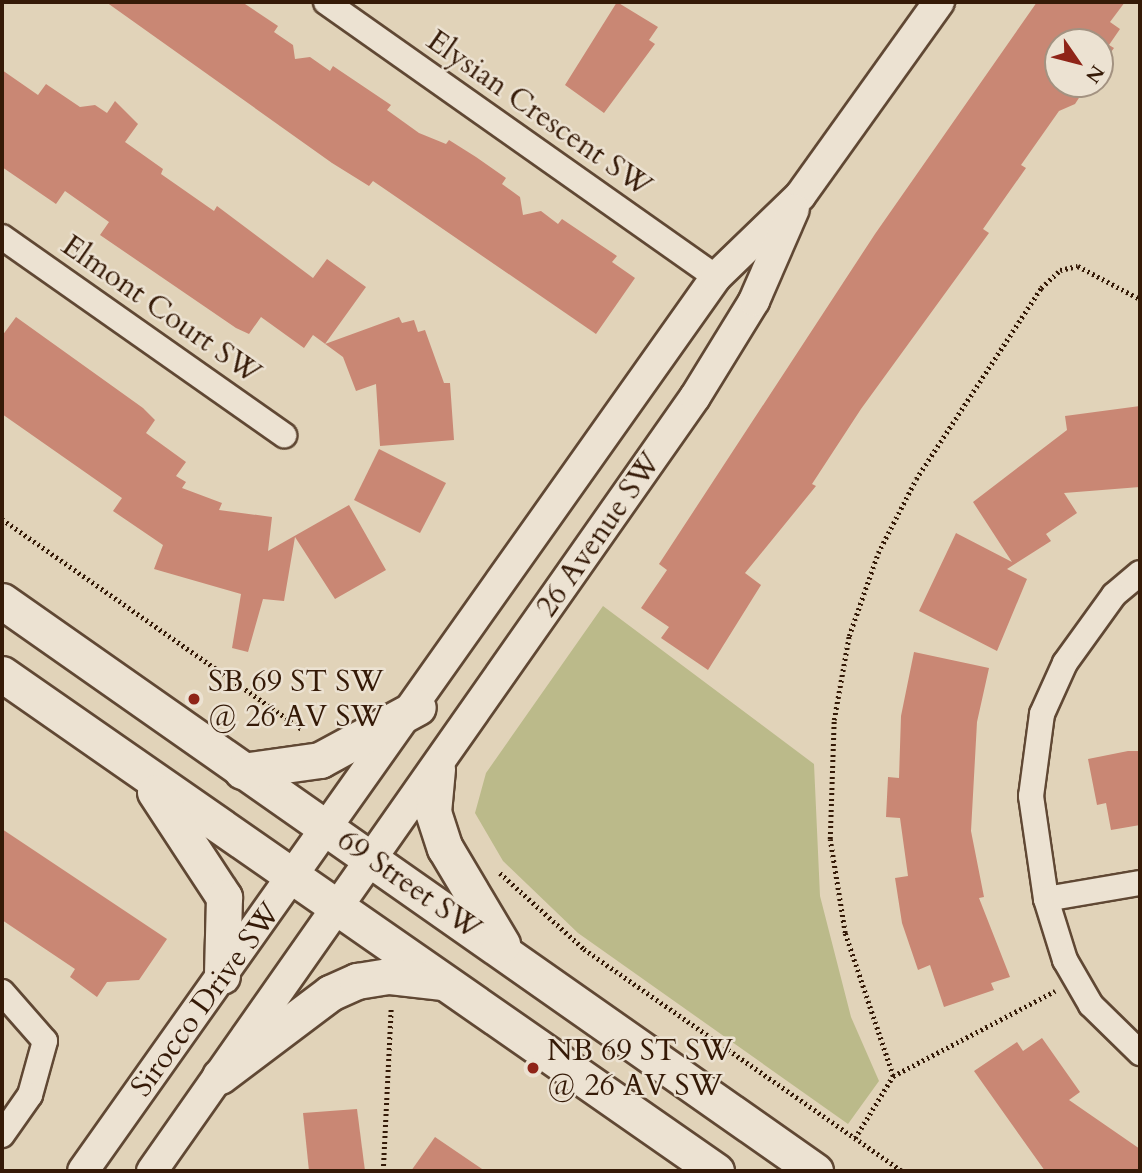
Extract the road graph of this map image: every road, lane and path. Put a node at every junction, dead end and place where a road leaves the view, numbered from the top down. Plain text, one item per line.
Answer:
1 (326, 2) edge
2 (939, 2) edge
3 (800, 196) junction
4 (2, 237) edge
5 (716, 277) junction
6 (1140, 299) edge
7 (284, 435) dead end
8 (2, 519) edge
9 (1140, 573) edge
10 (2, 601) edge
11 (2, 674) edge
12 (418, 707) junction
13 (314, 737) dead end
14 (437, 769) junction
15 (139, 770) junction
16 (242, 771) junction
17 (330, 830) junction
18 (374, 861) junction
19 (494, 867) dead end
20 (293, 878) junction
21 (1140, 883) edge
22 (1046, 899) junction
23 (339, 910) junction
24 (509, 956) junction
25 (222, 976) junction
26 (1077, 979) junction
27 (447, 983) junction
28 (2, 992) edge
29 (392, 992) dead end
30 (1140, 1053) edge
31 (220, 1076) junction
32 (893, 1076) junction
33 (2, 1135) edge
34 (855, 1138) junction
35 (83, 1171) edge
36 (152, 1171) edge
37 (383, 1171) edge
38 (716, 1171) edge
39 (815, 1171) edge
40 (902, 1171) edge

1 - 5 street, Elysian Crescent SW
2 - 3 street, 26 Avenue SW
3 - 5 street, 26 Avenue SW
3 - 14 street, 26 Avenue SW
4 - 7 street, Elmont Court SW
5 - 12 street, 26 Avenue SW
6 - 32 path
8 - 13 path
9 - 22 street
10 - 16 main road, 69 Street SW
11 - 15 main road, 69 Street SW
12 - 16 main road
12 - 17 street, 26 Avenue SW
14 - 18 street, 26 Avenue SW
14 - 24 main road
15 - 20 main road, 69 Street SW
15 - 25 main road
16 - 17 main road, 69 Street SW
17 - 18 main road, 69 Street SW
17 - 20 street, Sirocco Drive SW
18 - 23 street, Sirocco Drive SW
18 - 24 main road, 69 Street SW
19 - 34 path
20 - 23 main road, 69 Street SW
20 - 25 street, Sirocco Drive SW
21 - 22 street
22 - 26 street
23 - 27 main road, 69 Street SW
23 - 31 street, Sirocco Drive SW
24 - 39 main road, 69 Street SW
25 - 35 street, Sirocco Drive SW
26 - 30 street
26 - 32 path
27 - 31 main road
27 - 38 main road, 69 Street SW
28 - 33 street
29 - 37 path
31 - 36 street, Sirocco Drive SW
32 - 34 path
34 - 40 path

